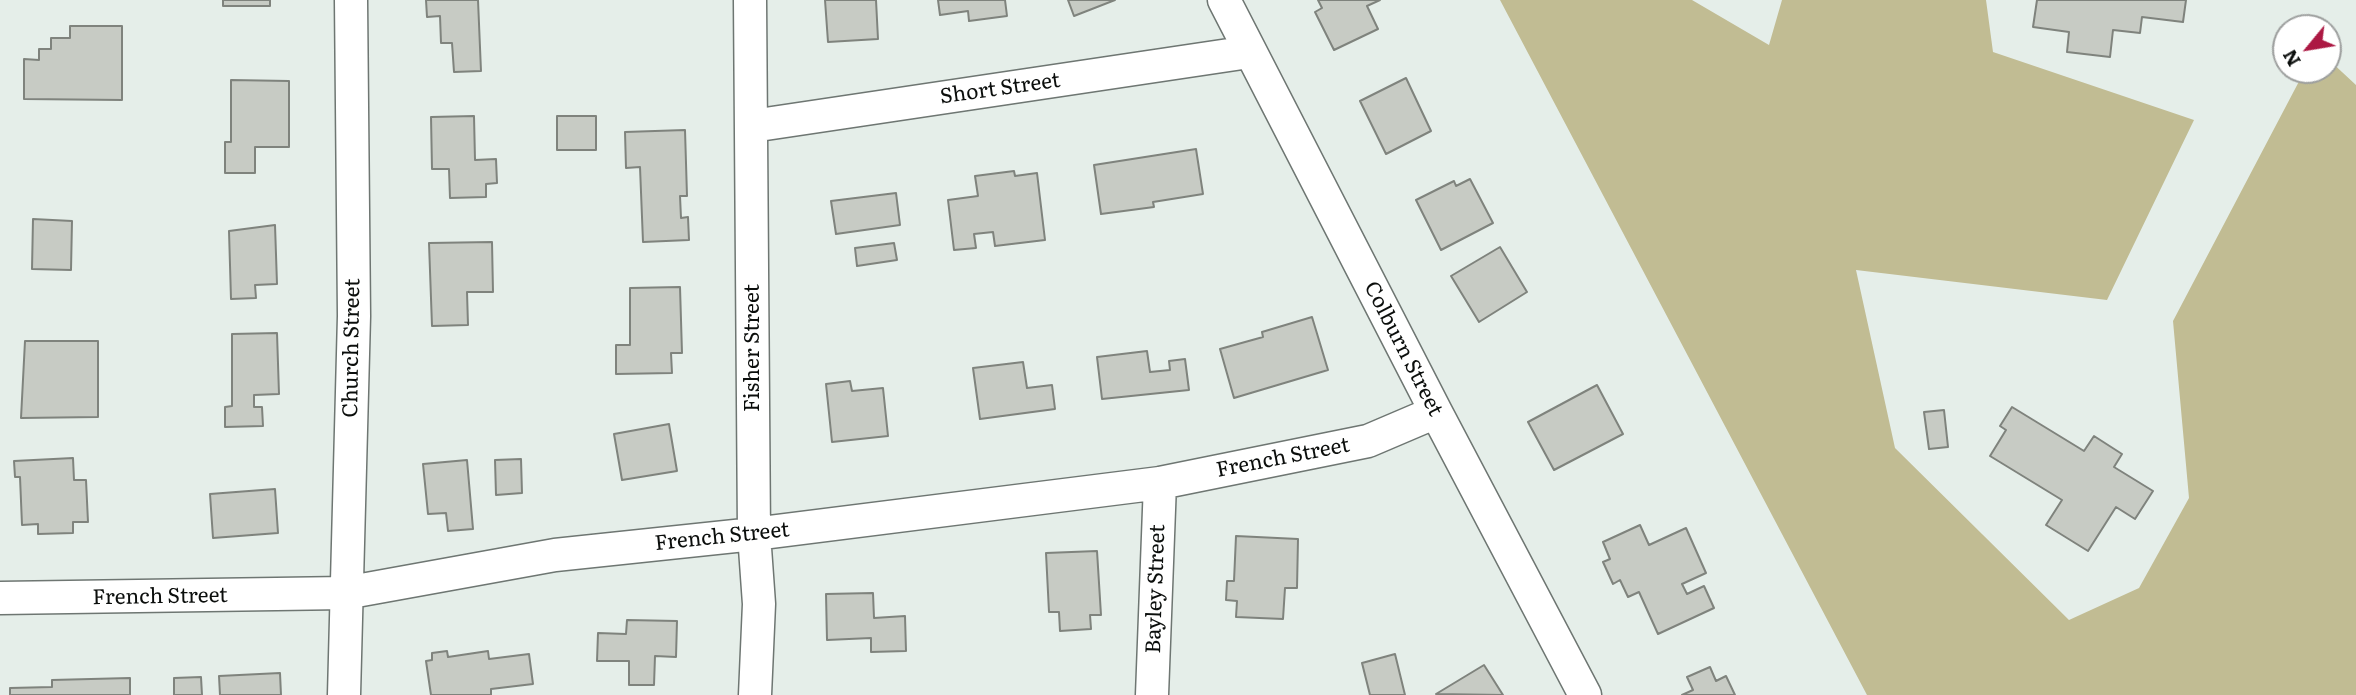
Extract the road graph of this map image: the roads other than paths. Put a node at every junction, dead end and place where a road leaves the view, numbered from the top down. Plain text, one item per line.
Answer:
1 (351, 0) edge
2 (750, 0) edge
3 (1224, 0) edge
4 (1249, 52) junction
5 (752, 126) junction
6 (1436, 412) junction
7 (1160, 483) junction
8 (754, 534) junction
9 (345, 593) junction
10 (0, 598) edge
11 (344, 695) edge
12 (755, 695) edge
13 (1153, 695) edge
14 (1585, 695) edge

1 - 9 street, Church Street
2 - 5 street, Fisher Street
3 - 4 street, Colburn Street
4 - 5 street, Short Street
4 - 6 street, Colburn Street
5 - 8 street, Fisher Street
6 - 7 street, French Street
6 - 14 street, Colburn Street
7 - 8 street, French Street
7 - 13 street, Bayley Street
8 - 9 street, French Street
8 - 12 street, Fisher Street
9 - 10 street, French Street
9 - 11 street, Church Street

